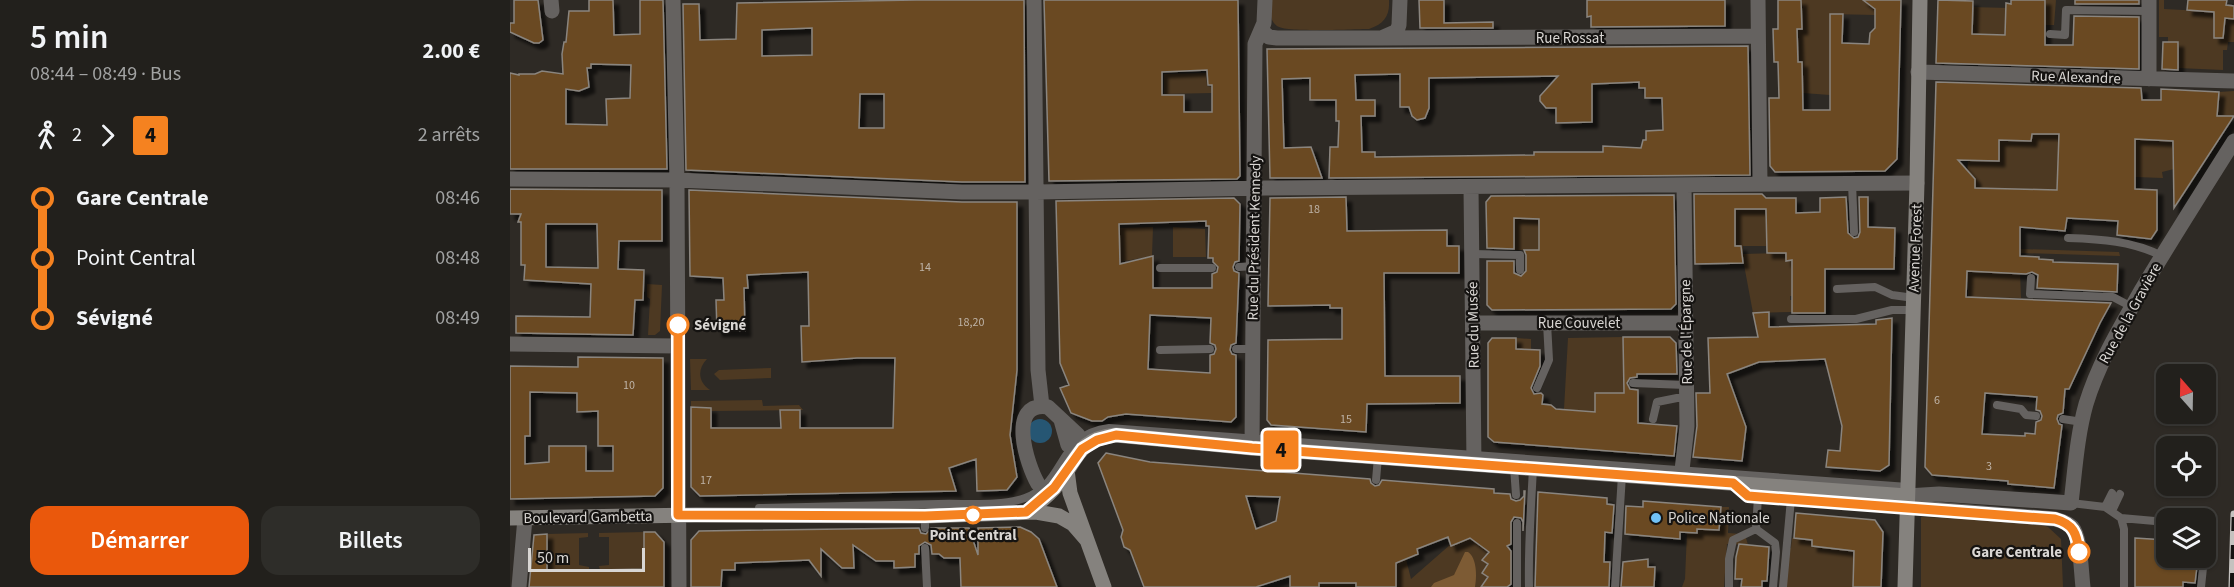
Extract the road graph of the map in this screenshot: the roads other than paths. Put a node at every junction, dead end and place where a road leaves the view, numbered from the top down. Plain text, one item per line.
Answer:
1 (673, 0) edge
2 (1034, 0) edge
3 (1265, 0) edge
4 (1400, 0) edge
5 (1758, 0) edge
6 (1920, 0) edge
7 (2149, 6) edge
8 (1261, 30) junction
9 (2050, 34) dead end
10 (1758, 36) junction
11 (1381, 38) junction
12 (1918, 72) junction
13 (2150, 79) junction
14 (2234, 81) edge
15 (2234, 141) edge
16 (510, 179) edge
17 (677, 180) junction
18 (1852, 183) junction
19 (1917, 183) junction
20 (1760, 184) junction
21 (1684, 185) junction
22 (1471, 187) junction
23 (1256, 189) junction
24 (1036, 192) junction
25 (1854, 232) dead end
26 (2068, 238) dead end
27 (1472, 254) junction
28 (2162, 256) junction
29 (1160, 268) dead end
30 (1212, 268) dead end
31 (1520, 270) dead end
32 (2031, 278) dead end
33 (1837, 289) dead end
34 (1913, 304) junction
35 (2132, 307) junction
36 (1791, 320) dead end
37 (1473, 323) junction
38 (1547, 323) junction
39 (1685, 323) junction
40 (510, 344) edge
41 (677, 346) junction
42 (1210, 349) dead end
43 (1236, 349) dead end
44 (1253, 349) junction
45 (1160, 350) dead end
46 (1633, 383) dead end
47 (1537, 388) dead end
48 (1686, 392) junction
49 (1997, 405) dead end
50 (1041, 406) junction
51 (2036, 416) dead end
52 (1653, 419) dead end
53 (2063, 419) dead end
54 (2082, 422) junction
55 (1079, 440) junction
56 (1252, 443) junction
57 (1378, 457) junction
58 (1474, 460) junction
59 (1514, 467) junction
60 (1533, 468) junction
61 (1067, 470) junction
62 (1622, 475) junction
63 (1682, 475) junction
64 (1376, 480) dead end
65 (1733, 483) junction
66 (1038, 484) dead end
67 (2116, 494) dead end
68 (1516, 495) dead end
69 (1758, 497) junction
70 (1907, 497) junction
71 (1791, 499) junction
72 (2072, 503) junction
73 (2108, 509) junction
74 (678, 512) junction
75 (1026, 512) junction
76 (510, 513) edge
77 (518, 518) edge
78 (2121, 518) junction
79 (2156, 521) edge
80 (1517, 523) dead end
81 (1756, 529) junction
82 (1086, 538) junction
83 (926, 548) dead end
84 (2203, 568) edge
85 (924, 586) edge
86 (519, 587) edge
87 (679, 587) edge
88 (1104, 587) edge
89 (1516, 587) edge
90 (1529, 587) edge
91 (1615, 587) edge
92 (1729, 587) edge
93 (1773, 587) edge
94 (1783, 587) edge
95 (1905, 587) edge
96 (2082, 587) edge
97 (2124, 587) edge
98 (2202, 587) edge

1 - 17 street
2 - 24 street
3 - 8 street, Rue du Président Kennedy
4 - 11 street
5 - 10 street
6 - 12 street, Avenue Forest
7 - 9 lane
7 - 13 street
8 - 11 street, Rue Rossat
8 - 23 street, Rue du Président Kennedy
10 - 11 street, Rue Rossat
10 - 20 street
12 - 13 street, Rue Alexandre
12 - 19 street, Avenue Forest
13 - 14 street, Rue Alexandre
15 - 28 street, Rue de la Gravière
16 - 17 street
17 - 24 street
17 - 41 street
18 - 19 street
18 - 20 street
18 - 25 lane
19 - 34 street, Avenue Forest
20 - 21 street
21 - 22 street
21 - 39 street, Rue de l'Épargne
22 - 23 street
22 - 27 street, Rue du Musée
23 - 24 street
23 - 44 street, Rue du Président Kennedy
24 - 50 street
26 - 28 lane
27 - 31 lane
27 - 37 street, Rue du Musée
28 - 35 street, Rue de la Gravière
29 - 30 lane
32 - 35 lane
33 - 34 lane
34 - 36 lane
34 - 70 street, Avenue Forest
35 - 54 street, Rue de la Gravière
37 - 38 street, Rue Couvelet
37 - 58 street, Rue du Musée
38 - 39 street, Rue Couvelet
38 - 47 lane
39 - 48 street, Rue de l'Épargne
40 - 41 street
41 - 74 street
42 - 45 lane
43 - 44 lane
44 - 56 street, Rue du Président Kennedy
46 - 48 lane
48 - 52 lane
48 - 63 street, Rue de l'Épargne
49 - 51 lane
50 - 55 street
50 - 66 street
53 - 54 lane
54 - 72 street, Rue de la Gravière
55 - 56 street
55 - 56 lane
55 - 61 street
55 - 74 lane
56 - 57 street
56 - 58 lane
57 - 58 street
57 - 64 lane
58 - 59 street
58 - 63 lane
59 - 60 street
59 - 68 lane
60 - 62 street
60 - 90 lane
61 - 75 street
61 - 82 street
62 - 63 street
62 - 91 lane
63 - 65 street
63 - 70 lane
65 - 69 lane
65 - 70 street
67 - 73 lane
69 - 71 lane
69 - 81 lane
70 - 71 lane
70 - 72 street
70 - 95 street, Avenue Forest
70 - 96 street
71 - 94 lane
72 - 73 lane
73 - 78 lane
74 - 75 street, Boulevard Gambetta
74 - 76 lane
74 - 77 street, Boulevard Gambetta
74 - 87 street
75 - 82 street, Boulevard Gambetta
77 - 86 street
78 - 79 lane
78 - 97 lane
80 - 89 lane
81 - 92 lane
81 - 93 lane
82 - 88 street
83 - 85 lane
84 - 98 lane

